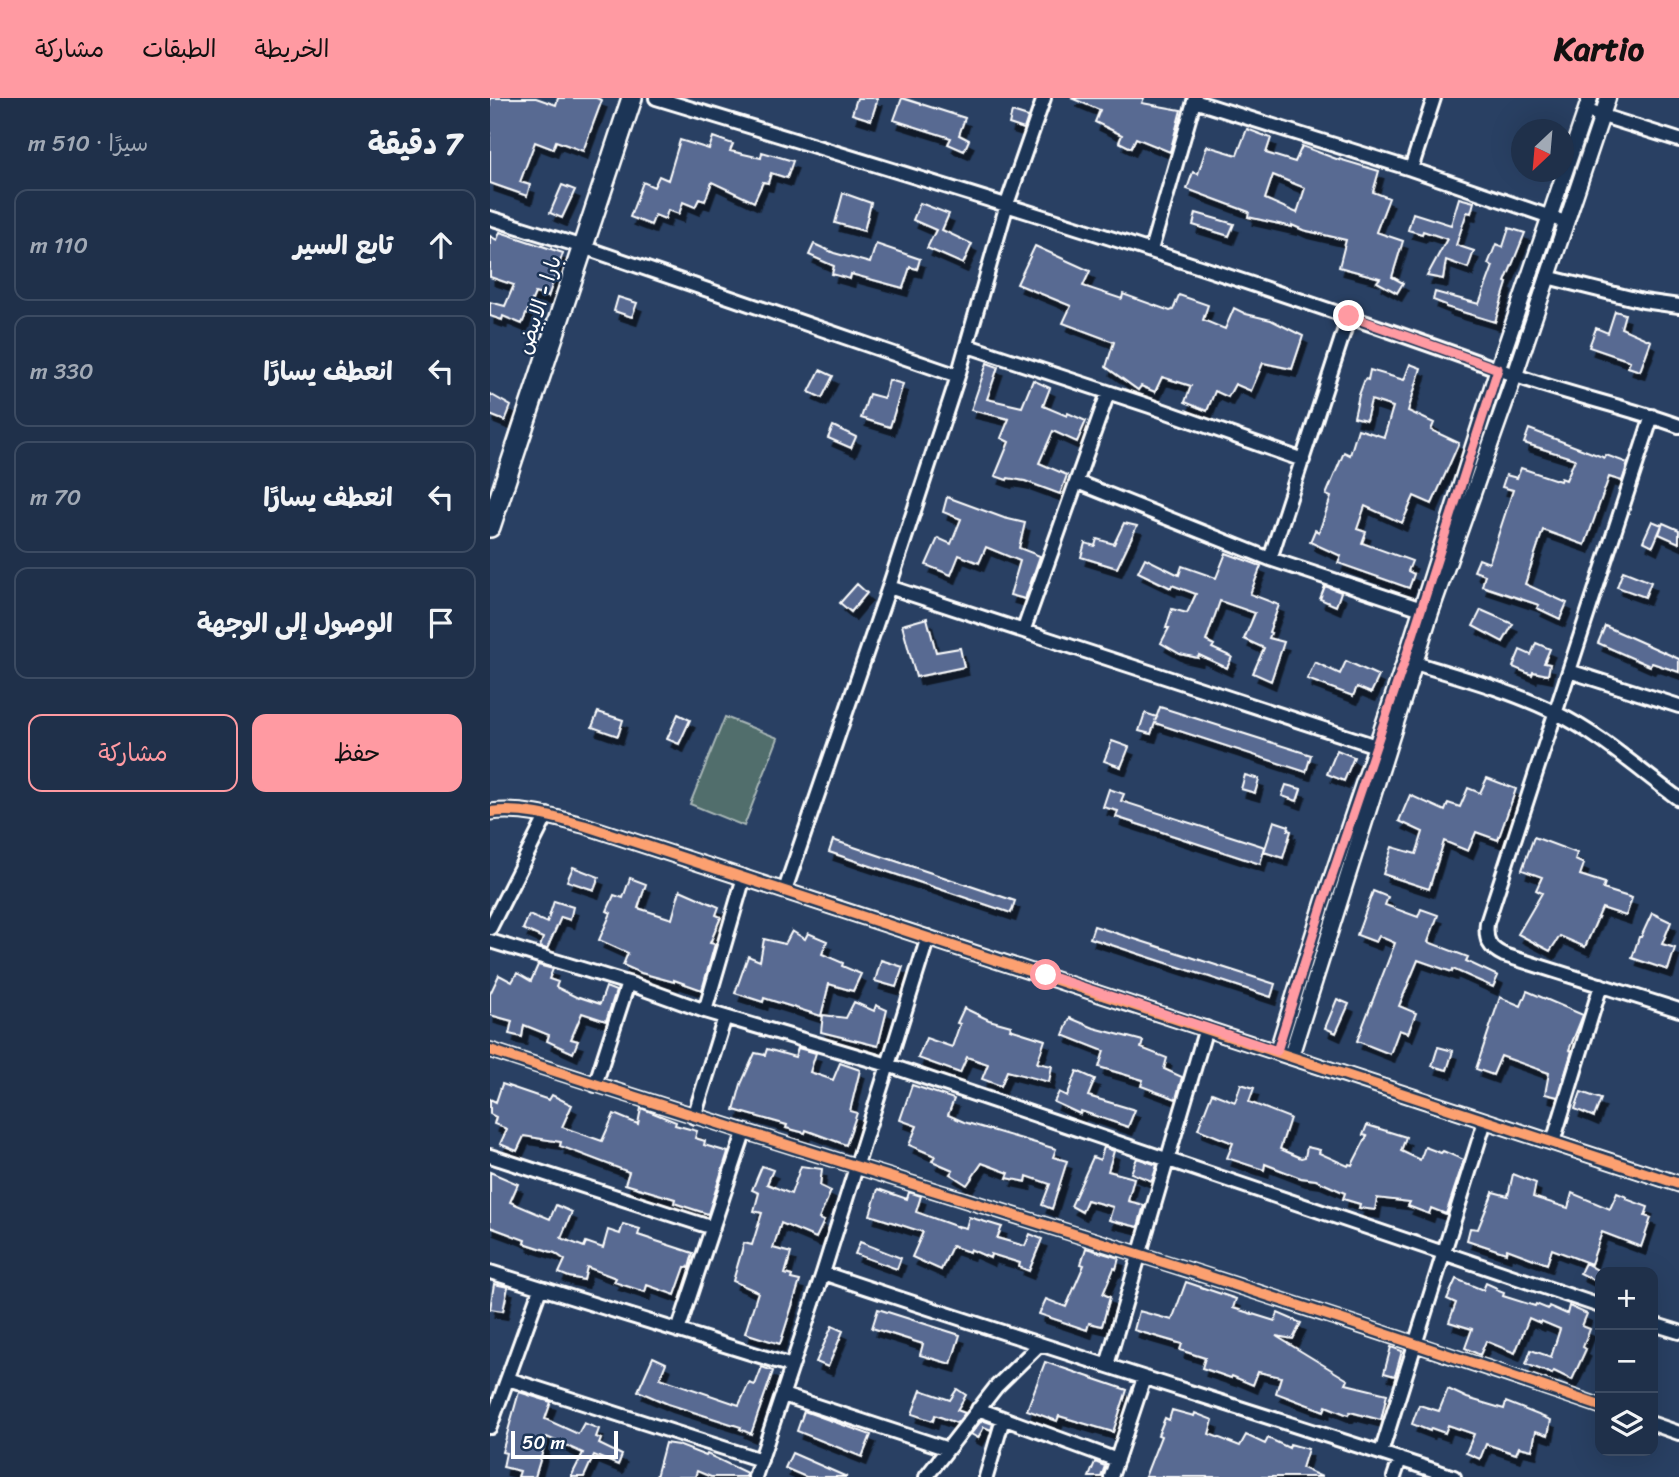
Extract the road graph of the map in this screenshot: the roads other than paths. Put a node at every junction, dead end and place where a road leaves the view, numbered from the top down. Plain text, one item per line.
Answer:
1 (656, 98) edge
2 (1044, 98) edge
3 (1434, 98) edge
4 (1608, 98) edge
5 (1194, 99) edge
6 (626, 100) edge
7 (1588, 104) edge
8 (1602, 116) junction
9 (1679, 140) edge
10 (1410, 169) junction
11 (1007, 204) junction
12 (1550, 217) junction
13 (490, 218) edge
14 (1565, 222) junction
15 (583, 247) junction
16 (1151, 250) junction
17 (1547, 278) junction
18 (1679, 306) edge
19 (1349, 316) junction
20 (968, 346) junction
21 (1498, 369) junction
22 (958, 376) junction
23 (1515, 376) junction
24 (1108, 393) junction
25 (1652, 416) junction
26 (1679, 426) edge
27 (1303, 460) junction
28 (1077, 482) junction
29 (490, 527) edge
30 (1270, 559) junction
31 (889, 587) junction
32 (1426, 610) junction
33 (1024, 629) junction
34 (1410, 662) junction
35 (1569, 671) junction
36 (1679, 706) edge
37 (1555, 712) junction
38 (1376, 746) junction
39 (1679, 799) edge
40 (490, 812) edge
41 (547, 815) junction
42 (744, 877) junction
43 (786, 890) junction
44 (490, 928) edge
45 (928, 937) junction
46 (490, 941) edge
47 (628, 983) junction
48 (1601, 985) junction
49 (1679, 1010) edge
50 (705, 1011) junction
51 (725, 1017) junction
52 (1206, 1028) junction
53 (490, 1050) edge
54 (1284, 1053) junction
55 (888, 1065) junction
56 (596, 1085) junction
57 (694, 1117) junction
58 (1485, 1121) junction
59 (744, 1133) junction
60 (1553, 1142) junction
61 (490, 1156) edge
62 (1168, 1162) junction
63 (856, 1166) junction
64 (1679, 1184) edge
65 (713, 1228) junction
66 (1445, 1254) junction
67 (1140, 1255) junction
68 (490, 1272) edge
69 (823, 1273) junction
70 (540, 1289) junction
71 (1595, 1304) edge
72 (1658, 1326) edge
73 (678, 1331) junction
74 (1679, 1332) edge
75 (1416, 1344) junction
76 (1039, 1345) junction
77 (1107, 1365) junction
78 (792, 1366) junction
79 (1144, 1378) junction
80 (508, 1379) junction
81 (783, 1395) junction
82 (1595, 1404) edge
83 (978, 1409) junction
84 (1003, 1419) junction
85 (1658, 1426) edge
86 (490, 1427) edge
87 (1679, 1433) edge
88 (948, 1448) junction
89 (1381, 1453) junction
90 (1400, 1459) junction
91 (761, 1460) junction
92 (1117, 1460) junction
93 (755, 1477) edge
94 (926, 1477) edge
95 (986, 1477) edge
96 (1111, 1477) edge
97 (1394, 1477) edge
98 (1454, 1477) edge

1 - 11 street
2 - 11 street
3 - 10 street
4 - 8 street
5 - 10 street
5 - 16 street
6 - 15 main road, بارا - الابيض
7 - 8 street
7 - 12 street
8 - 9 street
8 - 14 street
10 - 12 street
11 - 16 street
11 - 20 street
12 - 14 street
12 - 21 street
13 - 15 street
14 - 17 street
15 - 22 street
15 - 29 main road, بارا - الابيض
16 - 19 street
17 - 18 street
17 - 23 street
19 - 21 street
19 - 27 street
20 - 22 street
20 - 24 street
21 - 23 street
21 - 32 street
22 - 31 street
23 - 25 street
23 - 32 street
24 - 27 street
24 - 28 street
25 - 26 street
25 - 35 street
27 - 30 street
28 - 30 street
28 - 33 street
30 - 32 street
31 - 33 street
31 - 43 street
32 - 34 street
33 - 38 street
34 - 37 street
34 - 38 street
34 - 54 street
35 - 36 street
35 - 37 street
37 - 39 street
37 - 48 street
38 - 54 street
40 - 41 street
41 - 42 street
41 - 44 street
42 - 43 street
42 - 50 street
43 - 45 street
45 - 52 street
45 - 55 street
46 - 47 street
47 - 50 street
47 - 56 street
48 - 49 street
48 - 60 street
50 - 51 street
51 - 55 street
51 - 57 street
52 - 54 street
52 - 62 street
53 - 56 street
54 - 58 street
55 - 62 street
55 - 63 street
56 - 57 street
57 - 59 street
58 - 60 street
58 - 66 street
59 - 63 street
59 - 65 street
60 - 64 street
61 - 65 street
62 - 66 street
62 - 67 street
63 - 67 street
63 - 69 street
65 - 73 street
66 - 71 street
66 - 75 street
67 - 75 street
67 - 77 street
68 - 70 street
69 - 76 street
69 - 78 street
70 - 73 street
70 - 80 street
72 - 74 street
73 - 78 street
75 - 82 street
75 - 89 street
76 - 77 street
76 - 83 street
77 - 79 street
78 - 81 street
79 - 89 street
79 - 92 street
80 - 86 street
80 - 91 street
81 - 88 street
81 - 91 street
83 - 84 street
83 - 88 street
84 - 92 street
84 - 95 street
85 - 87 street
88 - 94 street
89 - 90 street
90 - 97 street
90 - 98 street
91 - 93 street
92 - 96 street

